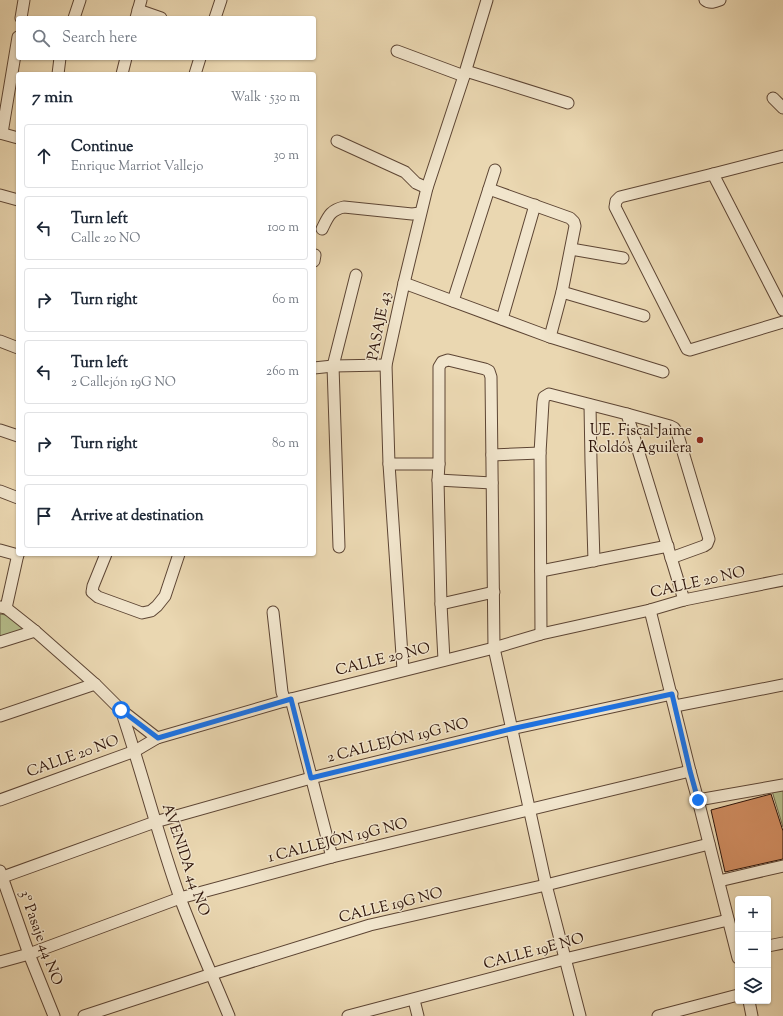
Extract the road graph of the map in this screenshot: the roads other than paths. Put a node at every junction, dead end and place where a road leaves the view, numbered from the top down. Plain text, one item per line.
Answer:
1 (24, 0) edge
2 (80, 0) edge
3 (221, 0) edge
4 (487, 0) edge
5 (705, 0) edge
6 (720, 0) edge
7 (139, 9) edge
8 (21, 16) edge
9 (75, 16) edge
10 (157, 16) edge
11 (216, 16) edge
12 (16, 48) edge
13 (397, 51) dead end
14 (60, 60) edge
15 (126, 60) edge
16 (199, 60) edge
17 (58, 72) edge
18 (122, 72) edge
19 (195, 72) edge
20 (465, 73) junction
21 (773, 98) dead end
22 (568, 103) dead end
23 (783, 108) edge
24 (1, 133) edge
25 (16, 137) edge
26 (337, 141) dead end
27 (783, 156) edge
28 (495, 170) dead end
29 (713, 174) junction
30 (427, 188) junction
31 (488, 189) junction
32 (0, 195) edge
33 (16, 199) edge
34 (535, 205) junction
35 (420, 213) junction
36 (322, 228) dead end
37 (571, 249) junction
38 (623, 258) dead end
39 (356, 275) dead end
40 (404, 283) junction
41 (562, 292) junction
42 (454, 301) junction
43 (783, 310) edge
44 (644, 316) dead end
45 (502, 319) junction
46 (783, 322) edge
47 (550, 337) junction
48 (0, 341) edge
49 (16, 347) edge
50 (386, 365) junction
51 (333, 366) junction
52 (316, 368) edge
53 (663, 372) dead end
54 (590, 405) junction
55 (627, 414) junction
56 (0, 430) edge
57 (16, 435) edge
58 (540, 453) junction
59 (492, 455) junction
60 (389, 464) junction
61 (440, 464) junction
62 (438, 480) junction
63 (492, 483) junction
64 (0, 491) edge
65 (16, 497) edge
66 (339, 546) dead end
67 (668, 546) junction
68 (0, 550) edge
69 (16, 554) edge
70 (18, 556) edge
71 (105, 556) edge
72 (178, 556) edge
73 (671, 558) junction
74 (594, 561) junction
75 (541, 571) junction
76 (783, 580) edge
77 (494, 592) junction
78 (684, 600) junction
79 (441, 604) junction
80 (3, 608) edge
81 (650, 610) junction
82 (273, 612) dead end
83 (35, 631) junction
84 (541, 634) junction
85 (0, 642) edge
86 (494, 648) junction
87 (444, 660) junction
88 (403, 670) junction
89 (95, 684) junction
90 (783, 685) edge
91 (672, 694) junction
92 (288, 700) junction
93 (675, 706) junction
94 (121, 710) junction
95 (0, 716) edge
96 (511, 729) junction
97 (158, 738) junction
98 (135, 751) junction
99 (690, 771) junction
100 (311, 778) junction
101 (783, 785) edge
102 (0, 800) edge
103 (698, 800) junction
104 (529, 810) junction
105 (155, 822) junction
106 (709, 844) junction
107 (332, 857) junction
108 (783, 866) edge
109 (1, 875) edge
110 (719, 881) junction
111 (546, 885) junction
112 (180, 898) junction
113 (728, 920) junction
114 (735, 944) edge
115 (783, 944) edge
116 (771, 946) edge
117 (29, 954) junction
118 (565, 959) junction
119 (0, 962) edge
120 (212, 974) junction
121 (735, 996) edge
122 (414, 1000) junction
123 (750, 1004) edge
124 (54, 1016) edge
125 (84, 1016) edge
126 (229, 1016) edge
127 (348, 1016) edge
128 (418, 1016) edge
129 (580, 1016) edge
130 (658, 1016) edge
131 (752, 1016) edge

1 - 8 street
2 - 9 street
3 - 11 street
4 - 20 street, PASAJE 43
5 - 6 street
7 - 10 street
12 - 24 street
13 - 20 street
14 - 17 street
15 - 18 street
16 - 19 street
20 - 22 street
20 - 30 street, PASAJE 43
21 - 23 street
24 - 25 street
26 - 30 street
27 - 29 street
28 - 31 street
29 - 43 street
29 - 46 street
30 - 35 street, PASAJE 43
31 - 34 street
31 - 42 street
32 - 33 street
34 - 37 street
34 - 45 street
35 - 36 street
35 - 40 street, PASAJE 43
37 - 38 street
37 - 41 street
39 - 51 street
40 - 42 street
40 - 50 street, PASAJE 43
41 - 44 street
41 - 47 street
42 - 45 street
45 - 47 street
47 - 53 street
48 - 49 street
50 - 51 street
50 - 60 street, PASAJE 43
51 - 52 street
51 - 66 street
54 - 55 street
54 - 58 street
54 - 74 street
55 - 67 street
55 - 73 street
56 - 57 street
58 - 59 street
58 - 75 street
59 - 61 street
59 - 63 street
60 - 61 street
60 - 88 street, PASAJE 43
61 - 62 street
62 - 63 street
62 - 79 street
63 - 77 street
64 - 65 street
67 - 73 street
67 - 74 street
68 - 69 street
70 - 80 street
71 - 72 street
73 - 78 street
74 - 75 street
75 - 84 street
76 - 78 street, CALLE 20 NO
77 - 79 street
77 - 86 street
78 - 81 street, CALLE 20 NO
79 - 87 street
80 - 83 street
81 - 84 street, CALLE 20 NO
81 - 91 street
82 - 92 street
83 - 85 street
83 - 89 street
84 - 86 street, CALLE 20 NO
86 - 87 street, CALLE 20 NO
86 - 96 street
87 - 88 street, CALLE 20 NO
88 - 92 street, CALLE 20 NO
89 - 94 street
89 - 95 street
90 - 93 street
91 - 93 street
91 - 96 street, 2 CALLEJÓN 19G NO
92 - 97 street, CALLE 20 NO
92 - 100 street
93 - 99 street
94 - 97 street
94 - 98 street, AVENIDA 44 NO
96 - 100 street, 2 CALLEJÓN 19G NO
96 - 104 street
97 - 98 street, CALLE 20 NO
98 - 102 street, CALLE 20 NO
98 - 105 street, AVENIDA 44 NO
99 - 103 street
99 - 104 street, 1 CALLEJÓN 19G NO
100 - 105 street, 2 CALLEJÓN 19G NO
100 - 107 street
101 - 103 street
103 - 106 street
104 - 107 street, 1 CALLEJÓN 19G NO
104 - 111 street
105 - 109 street, 2 CALLEJÓN 19G NO
105 - 112 street, AVENIDA 44 NO
106 - 110 street
106 - 111 street, CALLE 19G NO
107 - 112 street, 1 CALLEJÓN 19G NO
108 - 110 street
109 - 117 street, 3º Pasaje 44 NO
110 - 113 street
111 - 118 street
111 - 120 street, CALLE 19G NO
112 - 117 street, 1 CALLEJÓN 19G NO
112 - 120 street, AVENIDA 44 NO
113 - 114 street
113 - 118 street, CALLE 19E NO
115 - 116 street
117 - 119 street, 1 CALLEJÓN 19G NO
117 - 124 street, 3º Pasaje 44 NO
118 - 122 street, CALLE 19E NO
118 - 129 street
120 - 125 street, CALLE 19G NO
120 - 126 street, AVENIDA 44 NO
121 - 130 street
122 - 127 street, CALLE 19E NO
122 - 128 street
123 - 131 street

